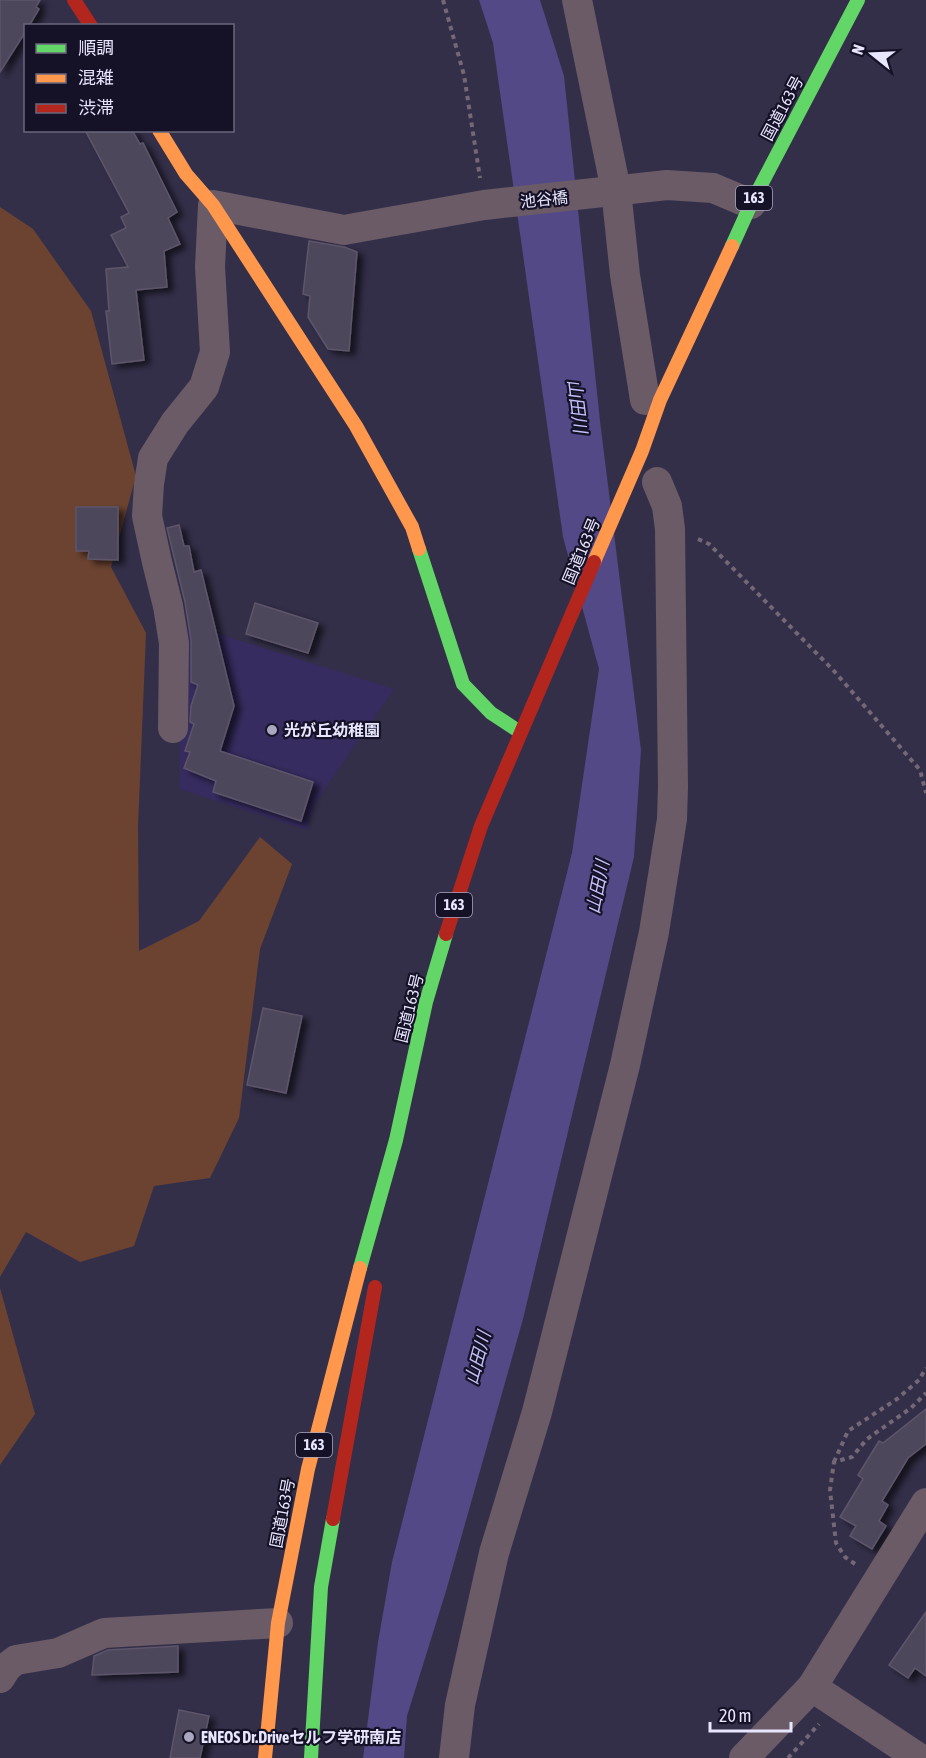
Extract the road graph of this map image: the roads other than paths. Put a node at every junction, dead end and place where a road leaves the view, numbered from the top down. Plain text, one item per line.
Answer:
1 (74, 0) edge
2 (576, 0) edge
3 (858, 0) edge
4 (90, 24) edge
5 (160, 132) edge
6 (610, 191) junction
7 (751, 204) junction
8 (213, 205) junction
9 (645, 400) dead end
10 (657, 482) dead end
11 (173, 728) dead end
12 (520, 732) junction
13 (396, 1140) junction
14 (386, 1226) dead end
15 (378, 1273) dead end
16 (926, 1503) edge
17 (278, 1623) junction
18 (0, 1678) edge
19 (812, 1687) junction
20 (265, 1758) edge
21 (311, 1758) edge
22 (454, 1758) edge
23 (744, 1758) edge
24 (919, 1758) edge

1 - 4 main road
2 - 6 street
3 - 7 main road, 国道163号 / 163
5 - 8 main road
6 - 7 street, 池谷橋
6 - 8 street, 池谷橋
6 - 9 street
7 - 12 main road, 国道163号 / 163
8 - 11 street
8 - 12 main road
10 - 22 street
12 - 13 main road, 国道163号 / 163
13 - 14 main road, 国道163号 / 163
13 - 17 main road, 国道163号 / 163
15 - 21 main road, 163
16 - 19 street
17 - 18 street
17 - 20 main road, 国道163号 / 163
19 - 23 street
19 - 24 street

